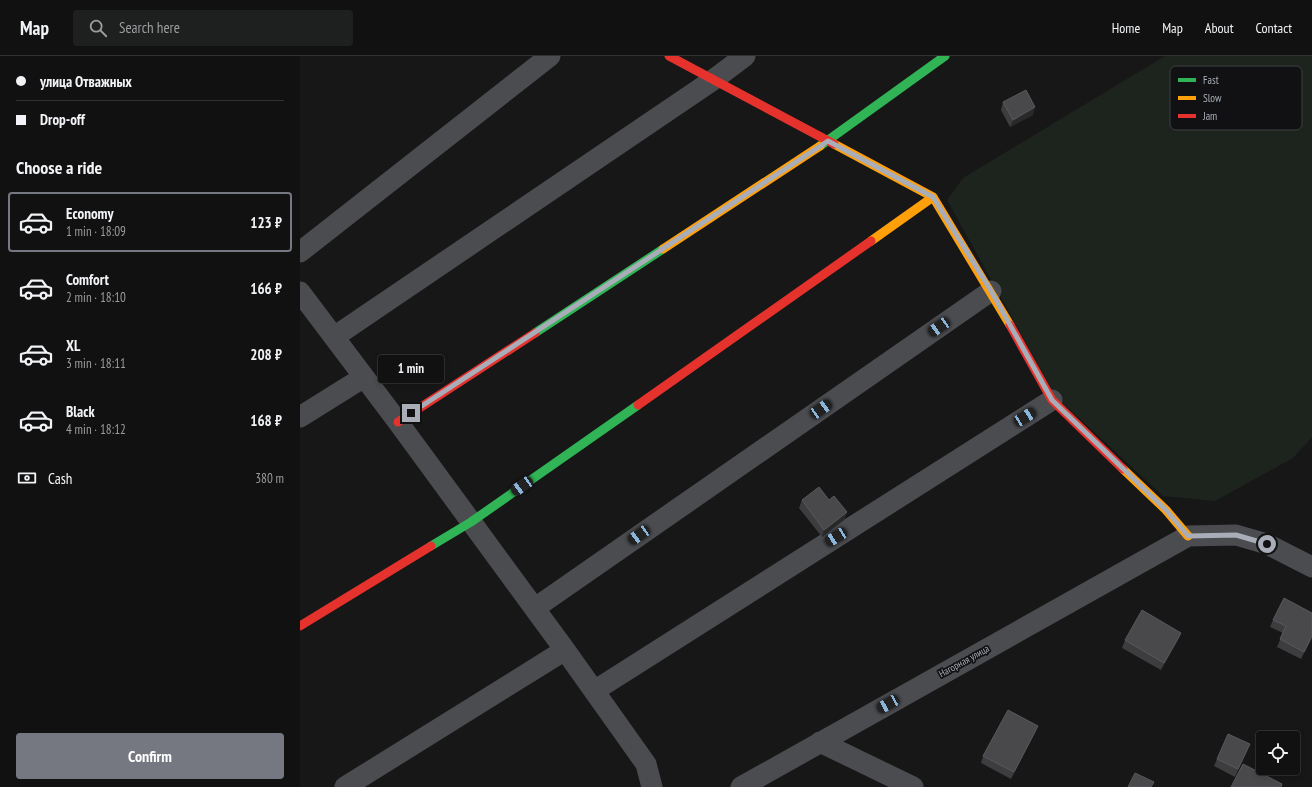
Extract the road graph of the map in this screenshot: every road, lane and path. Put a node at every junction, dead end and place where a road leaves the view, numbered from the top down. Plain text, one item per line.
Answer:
1 (550, 56) edge
2 (669, 56) edge
3 (745, 56) edge
4 (945, 56) edge
5 (713, 80) junction
6 (828, 141) junction
7 (933, 197) junction
8 (300, 252) edge
9 (991, 291) junction
10 (300, 292) edge
11 (334, 338) junction
12 (364, 377) junction
13 (1052, 400) junction
14 (300, 417) edge
15 (398, 422) junction
16 (471, 522) junction
17 (1188, 536) junction
18 (1312, 567) edge
19 (534, 608) junction
20 (300, 626) edge
21 (565, 650) junction
22 (594, 691) junction
23 (820, 742) junction
24 (345, 787) edge
25 (652, 787) edge
26 (741, 787) edge
27 (913, 787) edge

1 - 8 street
2 - 5 street
3 - 5 street
4 - 6 street
5 - 6 street
5 - 11 street
6 - 7 street
6 - 15 street
7 - 9 street
7 - 16 street
9 - 13 street
9 - 19 street
10 - 11 street
11 - 12 street
12 - 14 street
12 - 15 street
13 - 17 street
13 - 22 street
15 - 16 street
16 - 19 street
16 - 20 street
17 - 18 street
17 - 23 street, Нагорная улица
19 - 21 street
21 - 22 street
21 - 24 street
22 - 25 street
23 - 26 street, Нагорная улица
23 - 27 street

